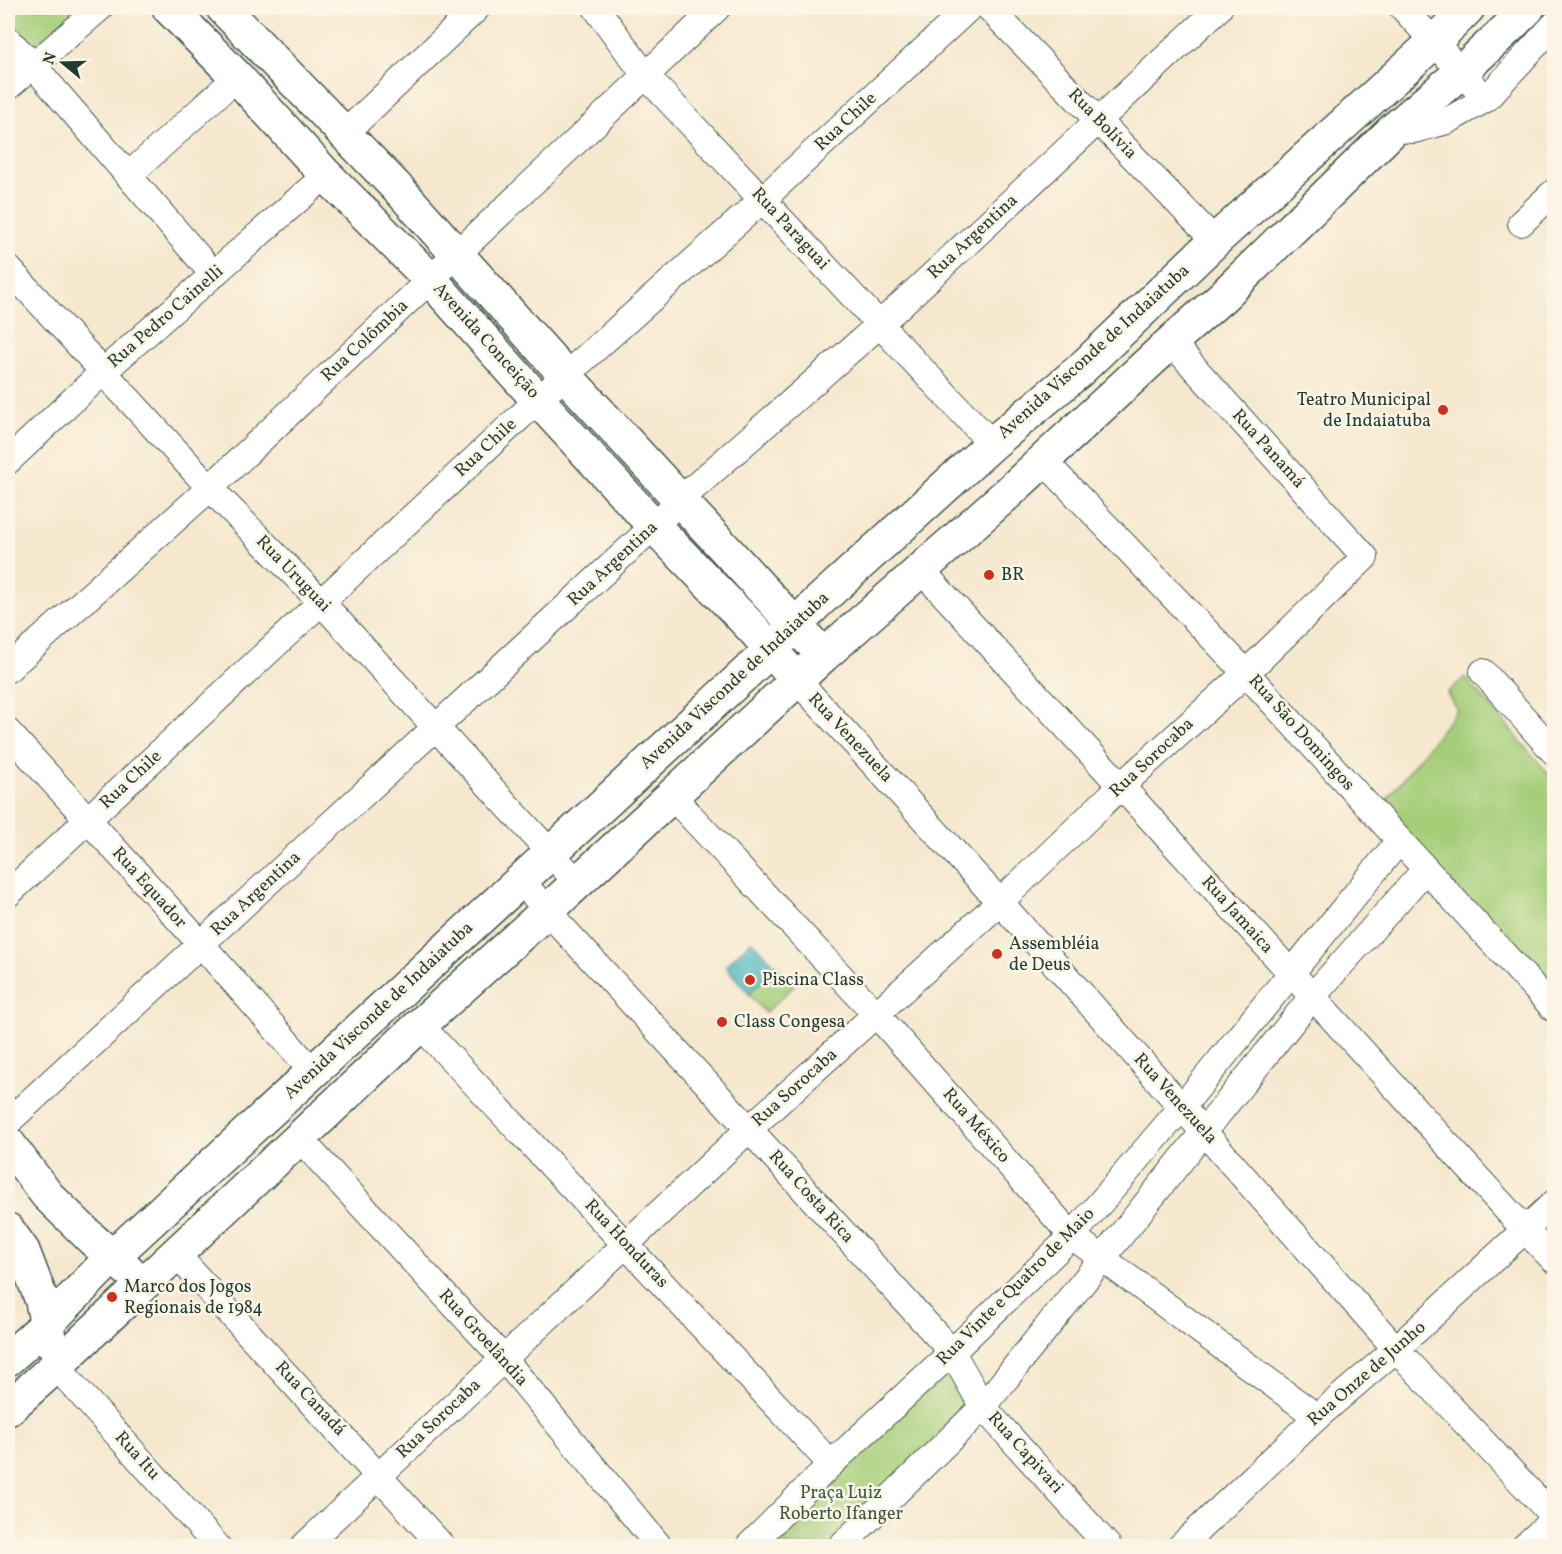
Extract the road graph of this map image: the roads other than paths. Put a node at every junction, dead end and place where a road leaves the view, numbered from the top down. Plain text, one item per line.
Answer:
1 (100, 8) edge
2 (169, 8) edge
3 (223, 8) edge
4 (477, 8) edge
5 (596, 8) edge
6 (717, 8) edge
7 (969, 8) edge
8 (989, 8) edge
9 (1219, 8) edge
10 (1403, 8) edge
11 (1468, 8) edge
12 (1528, 8) edge
13 (1554, 25) edge
14 (192, 32) junction
15 (8, 40) edge
16 (1434, 42) junction
17 (32, 64) junction
18 (1461, 72) junction
19 (645, 75) junction
20 (237, 77) junction
21 (8, 87) edge
22 (1486, 99) junction
23 (1098, 120) junction
24 (1394, 129) junction
25 (345, 133) junction
26 (326, 175) junction
27 (129, 176) junction
28 (1554, 192) edge
29 (762, 200) junction
30 (1521, 223) dead end
31 (1215, 241) junction
32 (456, 253) junction
33 (10, 275) edge
34 (214, 275) junction
35 (431, 280) junction
36 (1222, 297) junction
37 (879, 325) junction
38 (1171, 342) junction
39 (104, 371) junction
40 (1078, 371) junction
41 (566, 376) junction
42 (538, 400) junction
43 (992, 444) junction
44 (8, 461) edge
45 (1044, 461) junction
46 (210, 488) junction
47 (681, 499) junction
48 (654, 526) junction
49 (1365, 557) joint
50 (921, 570) junction
51 (322, 603) junction
52 (796, 624) junction
53 (771, 650) junction
54 (823, 656) junction
55 (8, 669) edge
56 (1483, 672) dead end
57 (1246, 673) junction
58 (797, 680) junction
59 (436, 727) junction
60 (8, 732) edge
61 (1554, 752) edge
62 (1121, 786) junction
63 (671, 795) junction
64 (88, 820) junction
65 (1399, 841) junction
66 (551, 853) junction
67 (1425, 870) junction
68 (521, 880) junction
69 (577, 882) junction
70 (8, 894) edge
71 (1000, 902) junction
72 (546, 911) junction
73 (201, 944) junction
74 (1290, 974) junction
75 (1312, 997) junction
76 (1554, 1009) edge
77 (876, 1014) junction
78 (420, 1025) junction
79 (314, 1072) junction
80 (1182, 1107) junction
81 (8, 1122) edge
82 (749, 1129) junction
83 (1203, 1131) junction
84 (299, 1138) junction
85 (8, 1143) edge
86 (1554, 1203) edge
87 (8, 1230) edge
88 (1525, 1230) junction
89 (1072, 1236) junction
90 (627, 1245) junction
91 (176, 1254) junction
92 (113, 1256) junction
93 (1102, 1257) junction
94 (1554, 1260) edge
95 (143, 1283) junction
96 (46, 1325) junction
97 (1396, 1349) junction
98 (952, 1353) junction
99 (8, 1359) edge
100 (504, 1359) junction
101 (56, 1366) junction
102 (983, 1407) junction
103 (8, 1409) edge
104 (1317, 1417) junction
105 (831, 1464) junction
106 (379, 1475) junction
107 (1554, 1518) edge
108 (217, 1546) edge
109 (304, 1546) edge
110 (442, 1546) edge
111 (659, 1546) edge
112 (750, 1546) edge
113 (841, 1546) edge
114 (1108, 1546) edge
115 (1181, 1546) edge
116 (1525, 1546) edge

1 - 17 street
2 - 14 main road, Avenida Conceição
3 - 14 street
3 - 25 main road, Avenida Conceição
4 - 25 street
5 - 19 street, Rua Paraguai
6 - 19 street, Rua Colômbia
7 - 29 street, Rua Chile
8 - 23 street, Rua Bolívia
9 - 23 street, Rua Argentina
10 - 16 street
11 - 16 main road, Avenida Visconde de Indaiatuba
12 - 18 main road
13 - 22 street
14 - 20 main road, Avenida Conceição
15 - 17 street
16 - 18 street
16 - 31 main road, Avenida Visconde de Indaiatuba
17 - 21 street
17 - 27 street
18 - 22 street
18 - 24 main road
19 - 29 street, Rua Paraguai
19 - 32 street, Rua Colômbia
20 - 26 main road, Avenida Conceição
20 - 27 street
22 - 24 street
23 - 31 street, Rua Bolívia
23 - 37 street, Rua Argentina
24 - 36 main road
25 - 32 main road, Avenida Conceição
26 - 34 street, Rua Pedro Cainelli
26 - 35 main road, Avenida Conceição
27 - 34 street
28 - 30 street
29 - 37 street, Rua Paraguai
29 - 41 street, Rua Chile
31 - 36 main road
31 - 40 main road, Avenida Visconde de Indaiatuba
32 - 35 street, Rua Colômbia
32 - 41 main road, Avenida Conceição
33 - 39 street, Rua Uruguai
34 - 39 street, Rua Pedro Cainelli
35 - 42 main road, Avenida Conceição
35 - 46 street, Rua Colômbia
36 - 38 main road
37 - 43 street, Rua Paraguai
37 - 47 street, Rua Argentina
38 - 45 main road
38 - 49 street, Rua Panamá
39 - 44 street, Rua Pedro Cainelli
39 - 46 street, Rua Uruguai
40 - 43 main road, Avenida Visconde de Indaiatuba
40 - 45 main road
41 - 42 street, Rua Chile
41 - 47 main road, Avenida Conceição
42 - 48 main road, Avenida Conceição
42 - 51 street, Rua Chile
43 - 52 main road, Avenida Visconde de Indaiatuba
45 - 50 main road
45 - 57 street, Rua São Domingos
46 - 51 street, Rua Uruguai
46 - 55 street, Rua Colômbia
47 - 48 street, Rua Argentina
47 - 52 main road, Avenida Conceição
48 - 53 main road, Avenida Conceição
48 - 59 street, Rua Argentina
49 - 57 street, Rua Sorocaba
50 - 54 main road
50 - 62 street, Rua Jamaica
51 - 59 street, Rua Uruguai
51 - 64 street, Rua Chile
52 - 53 main road, Avenida Visconde de Indaiatuba
52 - 54 main road, Avenida Conceição
53 - 58 main road, Avenida Conceição
53 - 66 main road, Avenida Visconde de Indaiatuba
54 - 58 main road
56 - 61 street
57 - 62 street, Rua Sorocaba
57 - 65 street, Rua São Domingos
58 - 63 main road
58 - 71 street, Rua Venezuela
59 - 66 street, Rua Uruguai
59 - 73 street, Rua Argentina
60 - 64 street, Rua Equador
62 - 71 street, Rua Sorocaba
62 - 74 street, Rua Jamaica
63 - 69 main road
63 - 77 street, Rua México
64 - 70 street, Rua Chile
64 - 73 street, Rua Equador
65 - 67 street, Rua São Domingos
65 - 74 street, Rua Vinte e Quatro de Maio
66 - 68 main road, Avenida Visconde de Indaiatuba
66 - 69 street, Rua Uruguai
67 - 75 street, Rua Vinte e Quatro de Maio
67 - 76 street, Rua São Domingos
68 - 72 street, Rua Costa Rica
68 - 79 main road, Avenida Visconde de Indaiatuba
69 - 72 main road
71 - 77 street, Rua Sorocaba
71 - 80 street, Rua Venezuela
72 - 78 main road
72 - 82 street, Rua Costa Rica
73 - 79 street, Rua Equador
73 - 81 street, Rua Argentina
74 - 75 street, Rua Jamaica
74 - 80 street, Rua Vinte e Quatro de Maio
75 - 83 street, Rua Vinte e Quatro de Maio
75 - 88 street, Rua Jamaica
77 - 82 street, Rua Sorocaba
77 - 89 street, Rua México
78 - 84 main road
78 - 90 street, Rua Honduras
79 - 92 main road, Avenida Visconde de Indaiatuba
80 - 83 street, Rua Venezuela
80 - 89 street, Rua Vinte e Quatro de Maio
82 - 90 street, Rua Sorocaba
82 - 98 street, Rua Costa Rica
83 - 93 street, Rua Vinte e Quatro de Maio
83 - 97 street, Rua Venezuela
84 - 91 main road
84 - 100 street, Rua Groelândia
85 - 92 main road
86 - 88 street, Rua Onze de Junho
87 - 96 main road
88 - 94 street, Rua Jamaica
88 - 97 street, Rua Onze de Junho
89 - 93 street, Rua México
89 - 98 street, Rua Vinte e Quatro de Maio
90 - 100 street, Rua Sorocaba
90 - 105 street, Rua Honduras
91 - 95 main road
91 - 106 street, Rua Canadá
92 - 95 main road
92 - 96 main road, Avenida Visconde de Indaiatuba
93 - 102 street, Rua Vinte e Quatro de Maio
93 - 104 street, Rua México
95 - 101 main road
96 - 99 main road, Avenida Visconde de Indaiatuba
96 - 101 main road
97 - 104 street, Rua Onze de Junho
97 - 107 street, Rua Venezuela
98 - 102 street, Rua Capivari
98 - 105 street, Rua Vinte e Quatro de Maio
100 - 106 street, Rua Sorocaba
100 - 111 street, Rua Groelândia
101 - 103 main road
101 - 108 street, Rua Itu
102 - 113 street, Rua Vinte e Quatro de Maio
102 - 114 street, Rua Capivari
104 - 115 street, Rua Onze de Junho
105 - 112 street, Rua Vinte e Quatro de Maio
106 - 109 street, Rua Sorocaba
106 - 110 street, Rua Canadá
107 - 116 street

